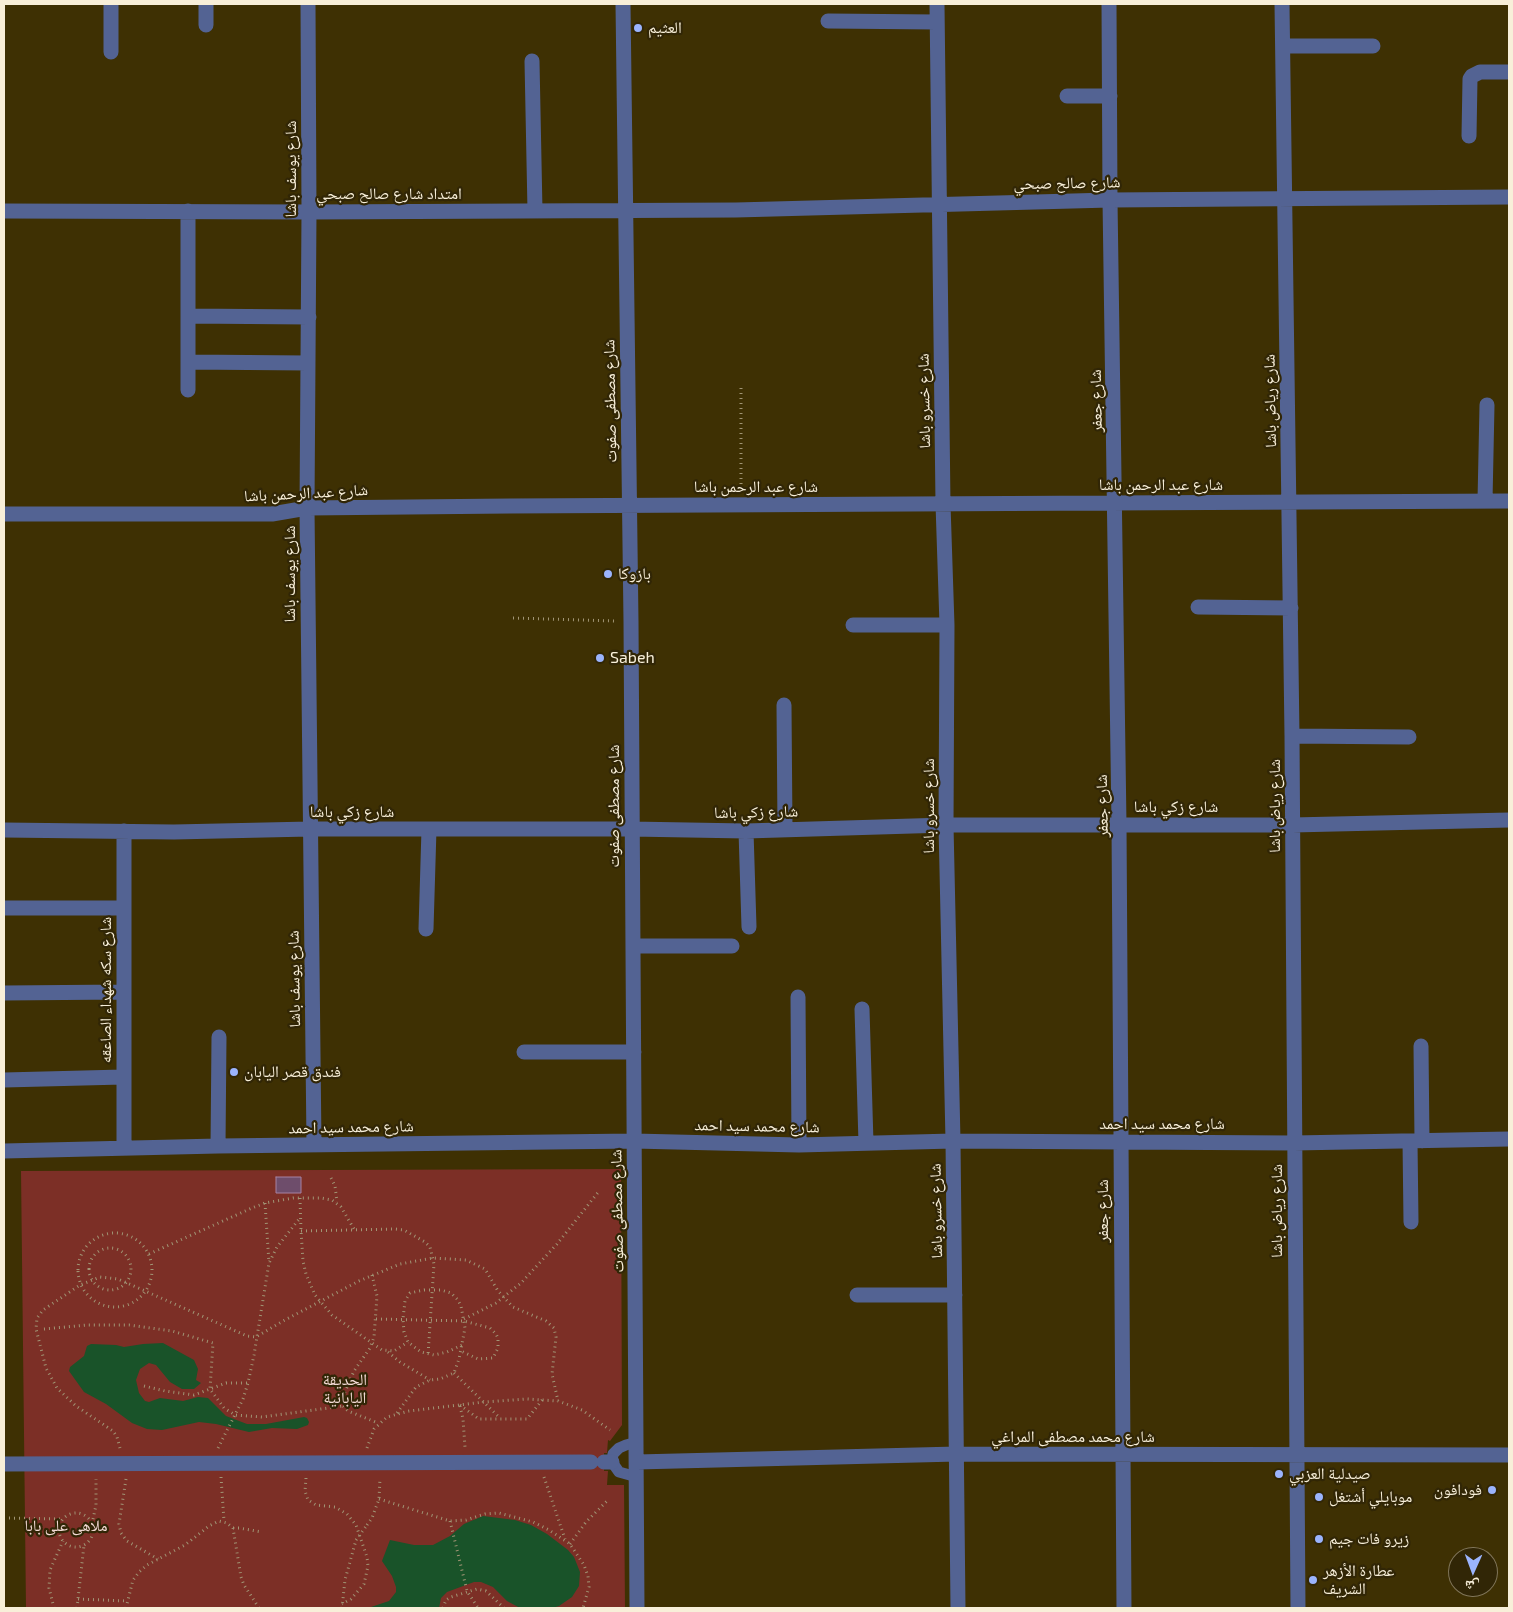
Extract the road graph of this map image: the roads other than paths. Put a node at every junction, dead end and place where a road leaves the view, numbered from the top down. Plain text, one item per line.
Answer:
1 (111, 4) edge
2 (206, 4) edge
3 (308, 4) edge
4 (623, 4) edge
5 (937, 4) edge
6 (1109, 4) edge
7 (1282, 4) edge
8 (828, 22) dead end
9 (937, 22) junction
10 (206, 25) dead end
11 (1283, 46) junction
12 (1373, 46) dead end
13 (111, 52) dead end
14 (532, 61) dead end
15 (1509, 72) edge
16 (1067, 96) dead end
17 (1110, 96) junction
18 (1469, 136) dead end
19 (1509, 197) edge
20 (1285, 198) junction
21 (1110, 200) junction
22 (939, 204) junction
23 (625, 209) junction
24 (4, 211) edge
25 (188, 211) junction
26 (535, 211) junction
27 (309, 212) junction
28 (188, 316) junction
29 (308, 317) junction
30 (188, 362) junction
31 (308, 363) junction
32 (188, 390) dead end
33 (1487, 405) dead end
34 (1484, 501) junction
35 (1509, 501) edge
36 (1289, 502) junction
37 (1115, 503) junction
38 (943, 504) junction
39 (629, 505) junction
40 (308, 508) junction
41 (4, 514) edge
42 (1198, 607) dead end
43 (1291, 608) junction
44 (947, 624) junction
45 (854, 625) dead end
46 (784, 705) dead end
47 (1292, 736) junction
48 (1409, 737) dead end
49 (1509, 820) edge
50 (1119, 824) junction
51 (946, 825) junction
52 (1292, 825) junction
53 (429, 829) junction
54 (631, 829) junction
55 (4, 830) edge
56 (310, 830) junction
57 (785, 830) junction
58 (124, 831) junction
59 (746, 831) junction
60 (4, 908) edge
61 (123, 908) junction
62 (749, 927) dead end
63 (426, 929) dead end
64 (633, 946) junction
65 (732, 946) dead end
66 (124, 992) junction
67 (4, 993) edge
68 (798, 998) dead end
69 (862, 1009) dead end
70 (219, 1036) dead end
71 (1421, 1046) dead end
72 (524, 1052) dead end
73 (634, 1052) junction
74 (123, 1077) junction
75 (4, 1080) edge
76 (1509, 1139) edge
77 (634, 1141) junction
78 (952, 1141) junction
79 (1416, 1141) junction
80 (1120, 1142) junction
81 (866, 1143) junction
82 (1294, 1143) junction
83 (314, 1145) junction
84 (799, 1145) junction
85 (218, 1146) junction
86 (124, 1148) junction
87 (4, 1151) edge
88 (1411, 1222) dead end
89 (857, 1295) dead end
90 (954, 1295) junction
91 (637, 1442) junction
92 (957, 1454) junction
93 (1122, 1454) junction
94 (1296, 1454) junction
95 (1509, 1455) edge
96 (602, 1462) junction
97 (4, 1464) edge
98 (637, 1469) junction
99 (637, 1608) edge
100 (958, 1608) edge
101 (1124, 1608) edge
102 (1298, 1608) edge

1 - 13 street
2 - 10 street
3 - 27 street, شارع يوسف باشا
4 - 23 street, شارع مصطفى صفوت
5 - 9 street, شارع خسرو باشا
6 - 17 street, شارع جعفر
7 - 11 street, شارع رياض باشا
8 - 9 street
9 - 22 street, شارع خسرو باشا
11 - 12 street
11 - 20 street, شارع رياض باشا
14 - 26 street
15 - 18 street
16 - 17 street
17 - 21 street, شارع جعفر
19 - 20 street, شارع صالح صبحي
20 - 21 street, شارع صالح صبحي
20 - 36 street, شارع رياض باشا
21 - 22 street, شارع صالح صبحي
21 - 37 street, شارع جعفر
22 - 23 street, شارع صالح صبحي
22 - 38 street, شارع خسرو باشا
23 - 26 street, امتداد شارع صالح صبحي
23 - 39 street, شارع مصطفى صفوت
24 - 25 street, امتداد شارع صالح صبحي
25 - 27 street, امتداد شارع صالح صبحي
25 - 28 street
26 - 27 street, امتداد شارع صالح صبحي
27 - 29 street, شارع يوسف باشا
28 - 29 street
28 - 30 street
29 - 31 street, شارع يوسف باشا
30 - 31 street
30 - 32 street
31 - 40 street, شارع يوسف باشا
33 - 34 street
34 - 35 street, شارع عبد الرحمن باشا
34 - 36 street, شارع عبد الرحمن باشا
36 - 37 street, شارع عبد الرحمن باشا
36 - 43 street, شارع رياض باشا
37 - 38 street, شارع عبد الرحمن باشا
37 - 50 street, شارع جعفر
38 - 39 street, شارع عبد الرحمن باشا
38 - 44 street, شارع خسرو باشا
39 - 40 street, شارع عبد الرحمن باشا
39 - 54 street, شارع مصطفى صفوت
40 - 41 street, شارع عبد الرحمن باشا
40 - 56 street, شارع يوسف باشا
42 - 43 street
43 - 47 street, شارع رياض باشا
44 - 45 street
44 - 51 street, شارع خسرو باشا
46 - 57 street
47 - 48 street
47 - 52 street, شارع رياض باشا
49 - 52 street, شارع زكي باشا
50 - 51 street, شارع زكي باشا
50 - 52 street, شارع زكي باشا
50 - 80 street, شارع جعفر
51 - 57 street, شارع زكي باشا
51 - 78 street, شارع خسرو باشا
52 - 82 street, شارع رياض باشا
53 - 54 street, شارع زكي باشا
53 - 56 street, شارع زكي باشا
53 - 63 street
54 - 59 street, شارع زكي باشا
54 - 64 street, شارع مصطفى صفوت
55 - 58 street, شارع زكي باشا
56 - 58 street, شارع زكي باشا
56 - 83 street, شارع يوسف باشا
57 - 59 street, شارع زكي باشا
58 - 61 street, شارع سكه شهداء الصاعقه
59 - 62 street
60 - 61 street
61 - 66 street, شارع سكه شهداء الصاعقه
64 - 65 street
64 - 73 street, شارع مصطفى صفوت
66 - 67 street
66 - 74 street, شارع سكه شهداء الصاعقه
68 - 84 street
69 - 81 street
70 - 85 street
71 - 79 street
72 - 73 street
73 - 77 street, شارع مصطفى صفوت
74 - 75 street
74 - 86 street, شارع سكه شهداء الصاعقه
76 - 79 street, شارع محمد سيد احمد
77 - 83 street, شارع محمد سيد احمد
77 - 84 street, شارع محمد سيد احمد
77 - 91 street, شارع مصطفى صفوت
78 - 80 street, شارع محمد سيد احمد
78 - 81 street, شارع محمد سيد احمد
78 - 90 street, شارع خسرو باشا
79 - 82 street, شارع محمد سيد احمد
79 - 88 street
80 - 82 street, شارع محمد سيد احمد
80 - 93 street, شارع جعفر
81 - 84 street, شارع محمد سيد احمد
82 - 94 street, شارع رياض باشا
83 - 85 street, شارع محمد سيد احمد
85 - 86 street, شارع محمد سيد احمد
86 - 87 street, شارع محمد سيد احمد
89 - 90 street
90 - 92 street, شارع خسرو باشا
91 - 96 lane
91 - 98 street, شارع مصطفى صفوت
92 - 93 street, شارع محمد مصطفى المراغي
92 - 98 street, شارع محمد مصطفى المراغي
92 - 100 street, شارع خسرو باشا
93 - 94 street, شارع محمد مصطفى المراغي
93 - 101 street, شارع جعفر
94 - 95 street, شارع محمد مصطفى المراغي
94 - 102 street, شارع رياض باشا
96 - 97 street
96 - 98 lane
98 - 99 street, شارع مصطفى صفوت

